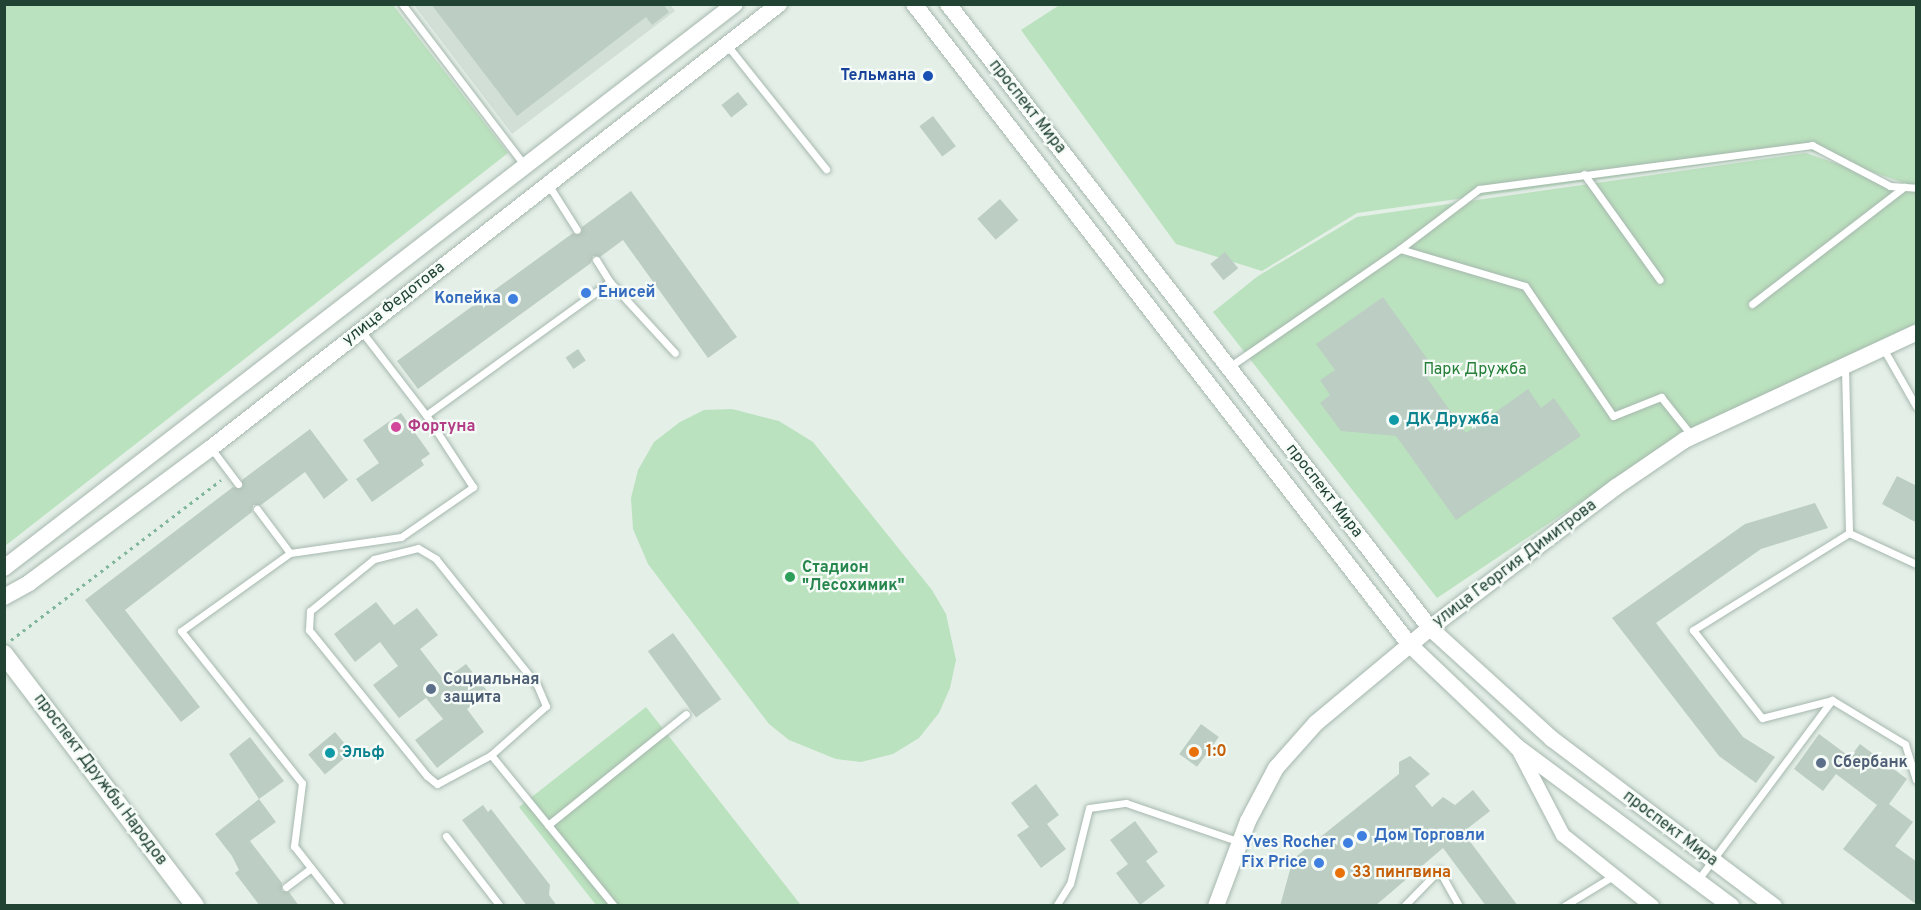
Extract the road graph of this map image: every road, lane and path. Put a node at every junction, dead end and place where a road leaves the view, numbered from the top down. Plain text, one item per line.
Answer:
1 (402, 4) edge
2 (735, 4) edge
3 (779, 4) edge
4 (914, 4) edge
5 (948, 4) edge
6 (728, 45) junction
7 (525, 166) junction
8 (826, 169) dead end
9 (1584, 174) junction
10 (548, 184) junction
11 (1904, 187) junction
12 (1917, 188) edge
13 (577, 230) dead end
14 (1400, 249) junction
15 (596, 260) dead end
16 (1660, 280) dead end
17 (610, 282) junction
18 (1752, 304) dead end
19 (360, 329) junction
20 (1917, 333) edge
21 (1883, 348) junction
22 (675, 353) dead end
23 (1845, 365) junction
24 (1229, 367) junction
25 (1916, 406) edge
26 (426, 415) junction
27 (1693, 437) junction
28 (211, 448) junction
29 (230, 473) junction
30 (238, 484) dead end
31 (257, 509) dead end
32 (1849, 533) junction
33 (290, 553) junction
34 (1917, 564) edge
35 (4, 568) edge
36 (4, 597) edge
37 (1430, 628) junction
38 (4, 644) edge
39 (1410, 645) junction
40 (4, 654) edge
41 (1832, 700) junction
42 (686, 714) dead end
43 (1517, 747) junction
44 (491, 755) junction
45 (1917, 779) edge
46 (548, 825) junction
47 (446, 836) dead end
48 (1240, 842) junction
49 (1712, 861) junction
50 (311, 868) junction
51 (1614, 876) junction
52 (1697, 881) junction
53 (286, 887) dead end
54 (195, 906) edge
55 (341, 906) edge
56 (500, 906) edge
57 (614, 906) edge
58 (1056, 906) edge
59 (1216, 906) edge
60 (1404, 906) edge
61 (1459, 906) edge
62 (1564, 906) edge
63 (1652, 906) edge
64 (1731, 906) edge
65 (1774, 906) edge

1 - 7 lane
2 - 7 street
3 - 6 street, улица Федотова
4 - 39 street, проспект Мира
5 - 24 street, проспект Мира
6 - 8 lane
6 - 10 street, улица Федотова
7 - 35 street
9 - 11 lane
9 - 14 lane
9 - 16 lane
10 - 13 lane
10 - 19 street, улица Федотова
11 - 12 lane
11 - 18 lane
14 - 24 lane
14 - 27 lane
15 - 17 lane
17 - 22 lane
17 - 26 lane
19 - 26 lane
19 - 28 street, улица Федотова
20 - 21 street, улица Георгия Димитрова
21 - 23 street, улица Георгия Димитрова
21 - 25 lane
23 - 27 street, улица Георгия Димитрова
23 - 32 lane
24 - 37 street, проспект Мира
26 - 33 lane
27 - 37 street, улица Георгия Димитрова
28 - 29 lane
28 - 36 street, улица Федотова
29 - 30 lane
29 - 38 path
31 - 33 lane
32 - 34 lane
32 - 41 lane
33 - 50 lane
37 - 39 street, улица Георгия Димитрова
37 - 49 street, проспект Мира
39 - 43 street, проспект Мира
39 - 48 street, улица Георгия Димитрова
40 - 54 main road, проспект Дружбы Народов
41 - 45 lane
41 - 49 lane
42 - 46 lane
43 - 51 street
43 - 52 street, проспект Мира
44 - 44 lane
44 - 46 lane
46 - 57 lane
47 - 56 lane
48 - 58 lane
48 - 59 street, улица Георгия Димитрова
49 - 52 lane
49 - 65 street, проспект Мира
50 - 53 lane
50 - 55 lane
51 - 62 lane
51 - 63 street
52 - 64 street, проспект Мира
60 - 61 lane

